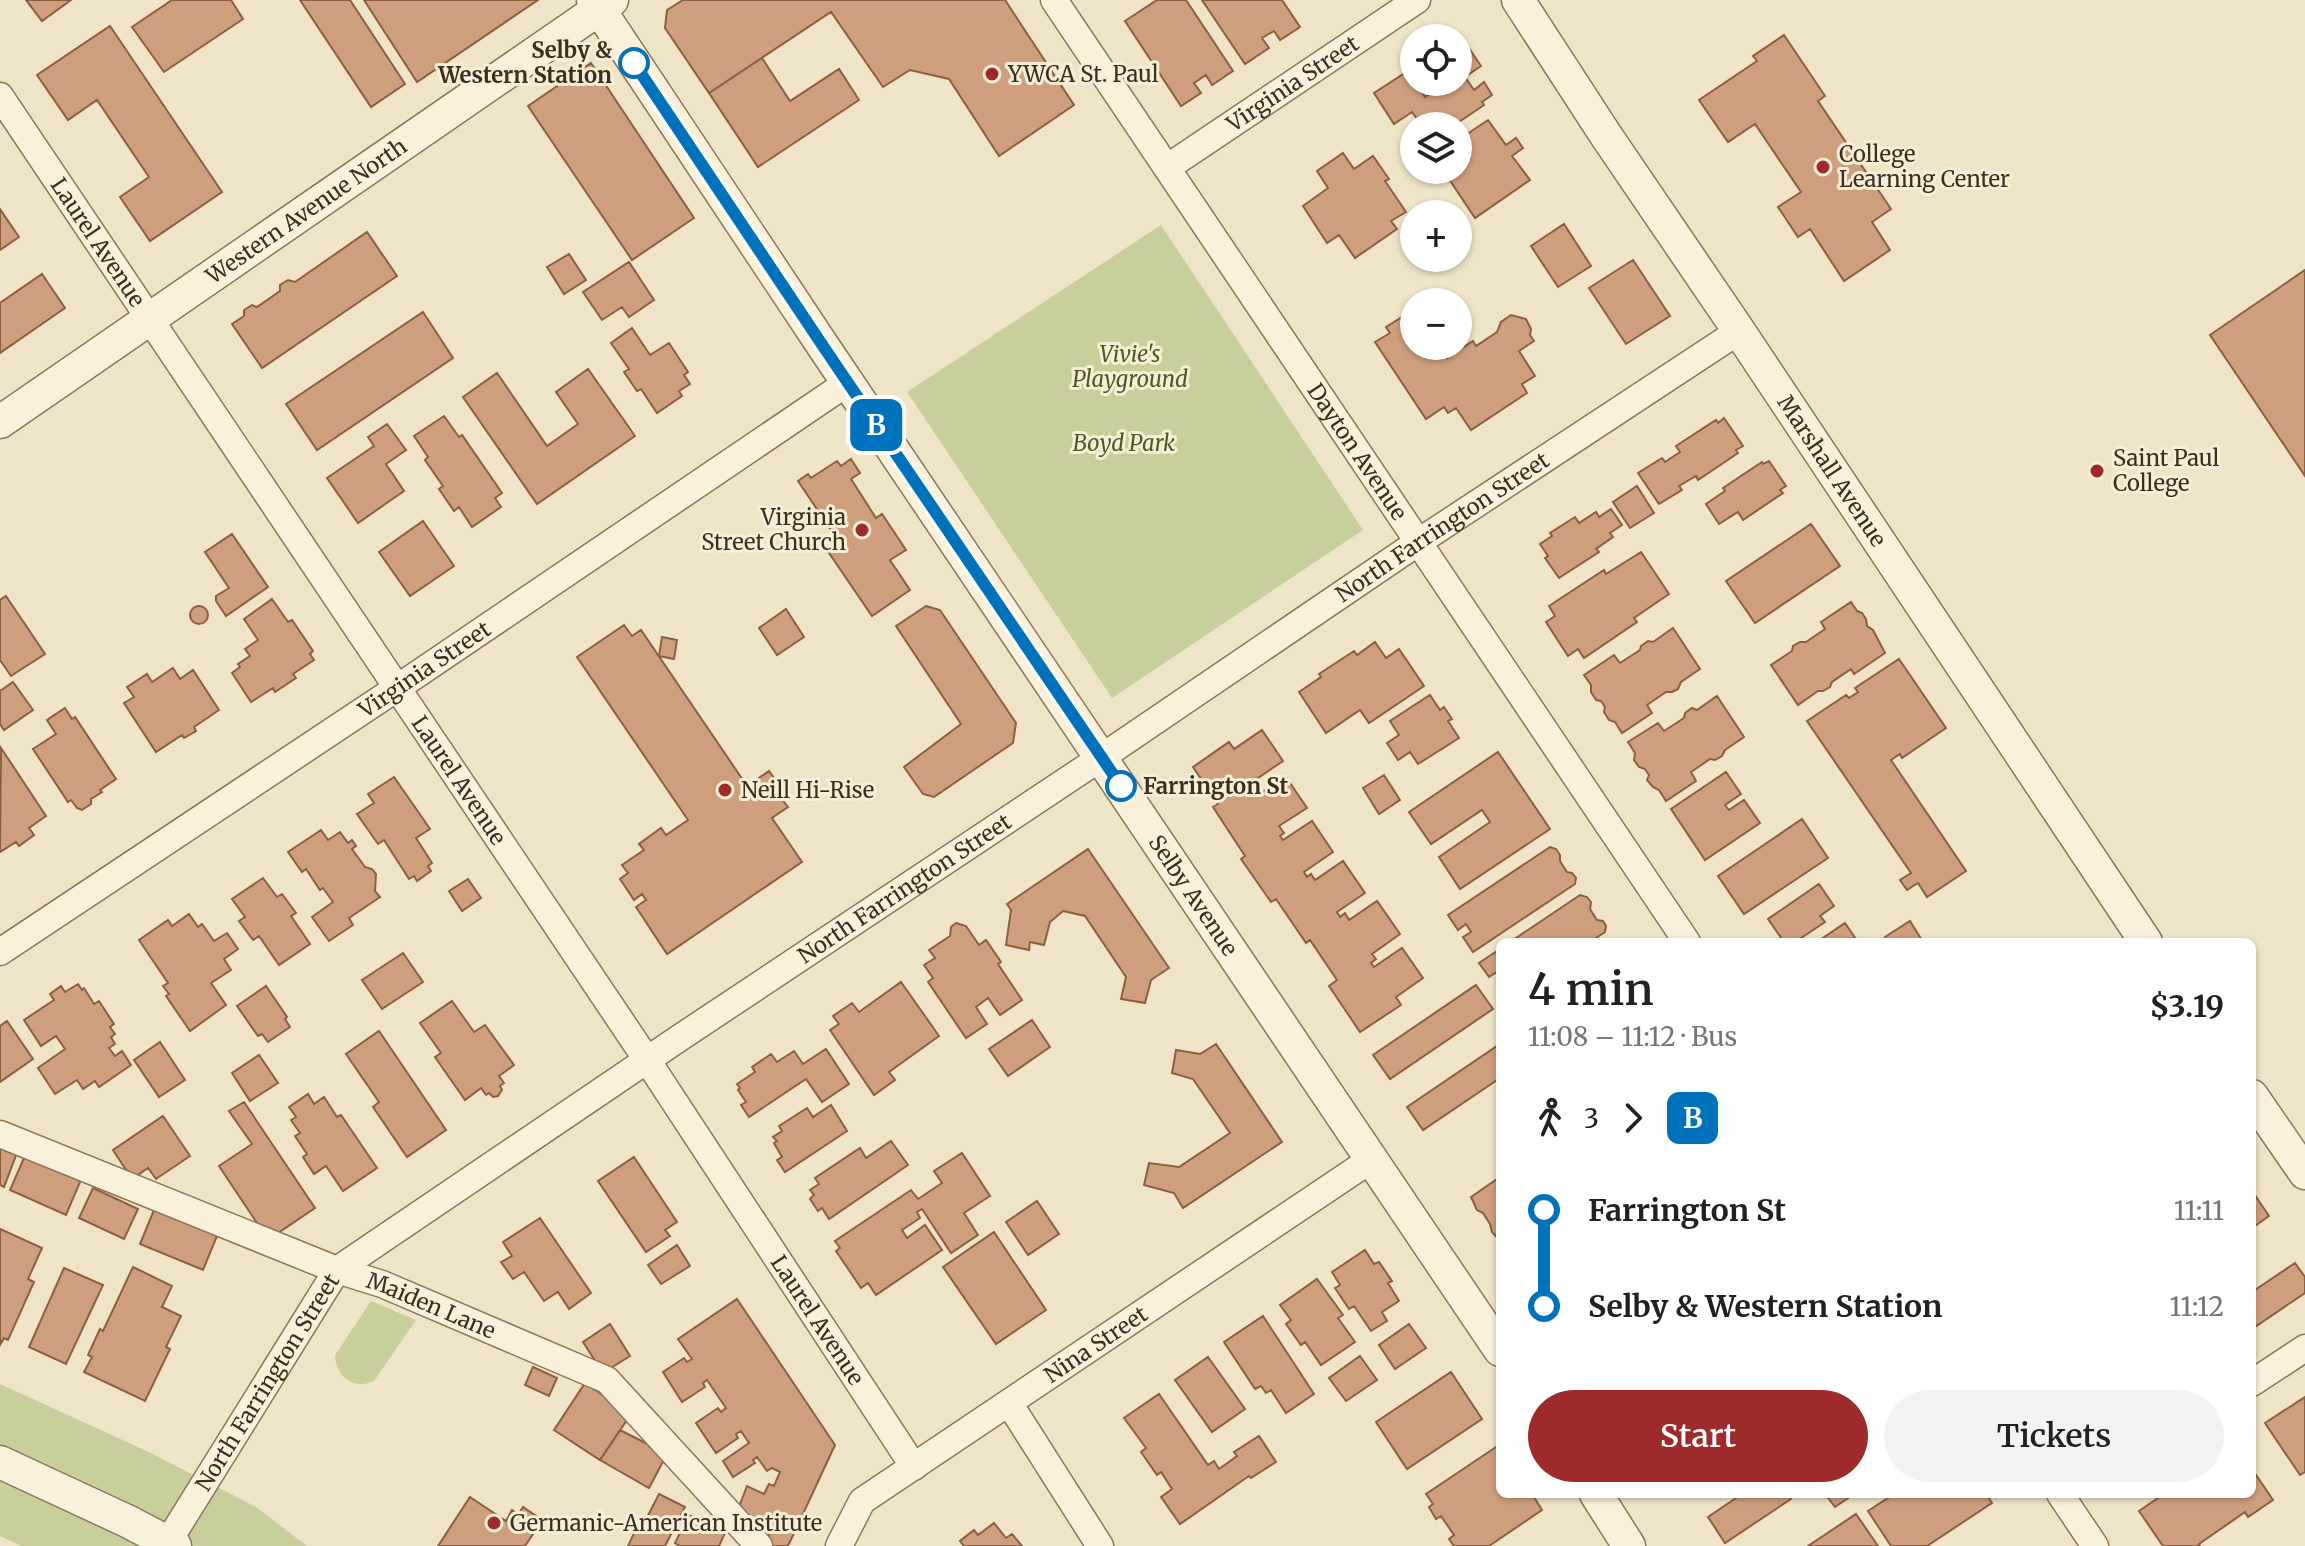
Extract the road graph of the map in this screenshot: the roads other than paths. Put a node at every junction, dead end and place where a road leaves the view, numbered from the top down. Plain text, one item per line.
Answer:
1 (1054, 0) edge
2 (1417, 0) edge
3 (1518, 0) edge
4 (601, 3) edge
5 (0, 96) edge
6 (1168, 167) junction
7 (150, 319) junction
8 (1739, 331) junction
9 (847, 383) junction
10 (0, 422) edge
11 (1420, 541) junction
12 (397, 688) junction
13 (1102, 757) junction
14 (1684, 938) edge
15 (2143, 938) edge
16 (0, 952) edge
17 (647, 1060) junction
18 (2256, 1102) edge
19 (0, 1134) edge
20 (1372, 1159) junction
21 (2305, 1173) edge
22 (337, 1270) junction
23 (1496, 1344) edge
24 (2305, 1348) edge
25 (2256, 1380) edge
26 (1009, 1403) junction
27 (0, 1462) edge
28 (914, 1467) junction
29 (1599, 1498) edge
30 (2072, 1498) edge
31 (172, 1544) edge
32 (759, 1546) edge
33 (839, 1546) edge
34 (1100, 1546) edge
35 (1629, 1546) edge
36 (2095, 1546) edge

1 - 6 street, Dayton Avenue
2 - 6 street, Virginia Street
3 - 8 street, Marshall Avenue
4 - 7 street, Western Avenue North
4 - 9 street, Selby Avenue
5 - 7 street, Laurel Avenue
6 - 11 street, Dayton Avenue
7 - 10 street, Western Avenue North
7 - 12 street, Laurel Avenue
8 - 11 street, North Farrington Street
8 - 15 street, Marshall Avenue
9 - 12 street, Virginia Street
9 - 13 street, Selby Avenue
11 - 13 street, North Farrington Street
11 - 14 street, Dayton Avenue
12 - 16 street, Virginia Street
12 - 17 street, Laurel Avenue
13 - 17 street, North Farrington Street
13 - 20 street, Selby Avenue
17 - 22 street, North Farrington Street
17 - 28 street, Laurel Avenue
18 - 21 street
19 - 22 street, Maiden Lane
20 - 23 street, Selby Avenue
20 - 26 street, Nina Street
22 - 31 street, North Farrington Street
22 - 32 street, Maiden Lane
24 - 25 street
26 - 28 street, Nina Street
26 - 34 street
27 - 31 street
28 - 33 street, Nina Street
29 - 35 street
30 - 36 street

